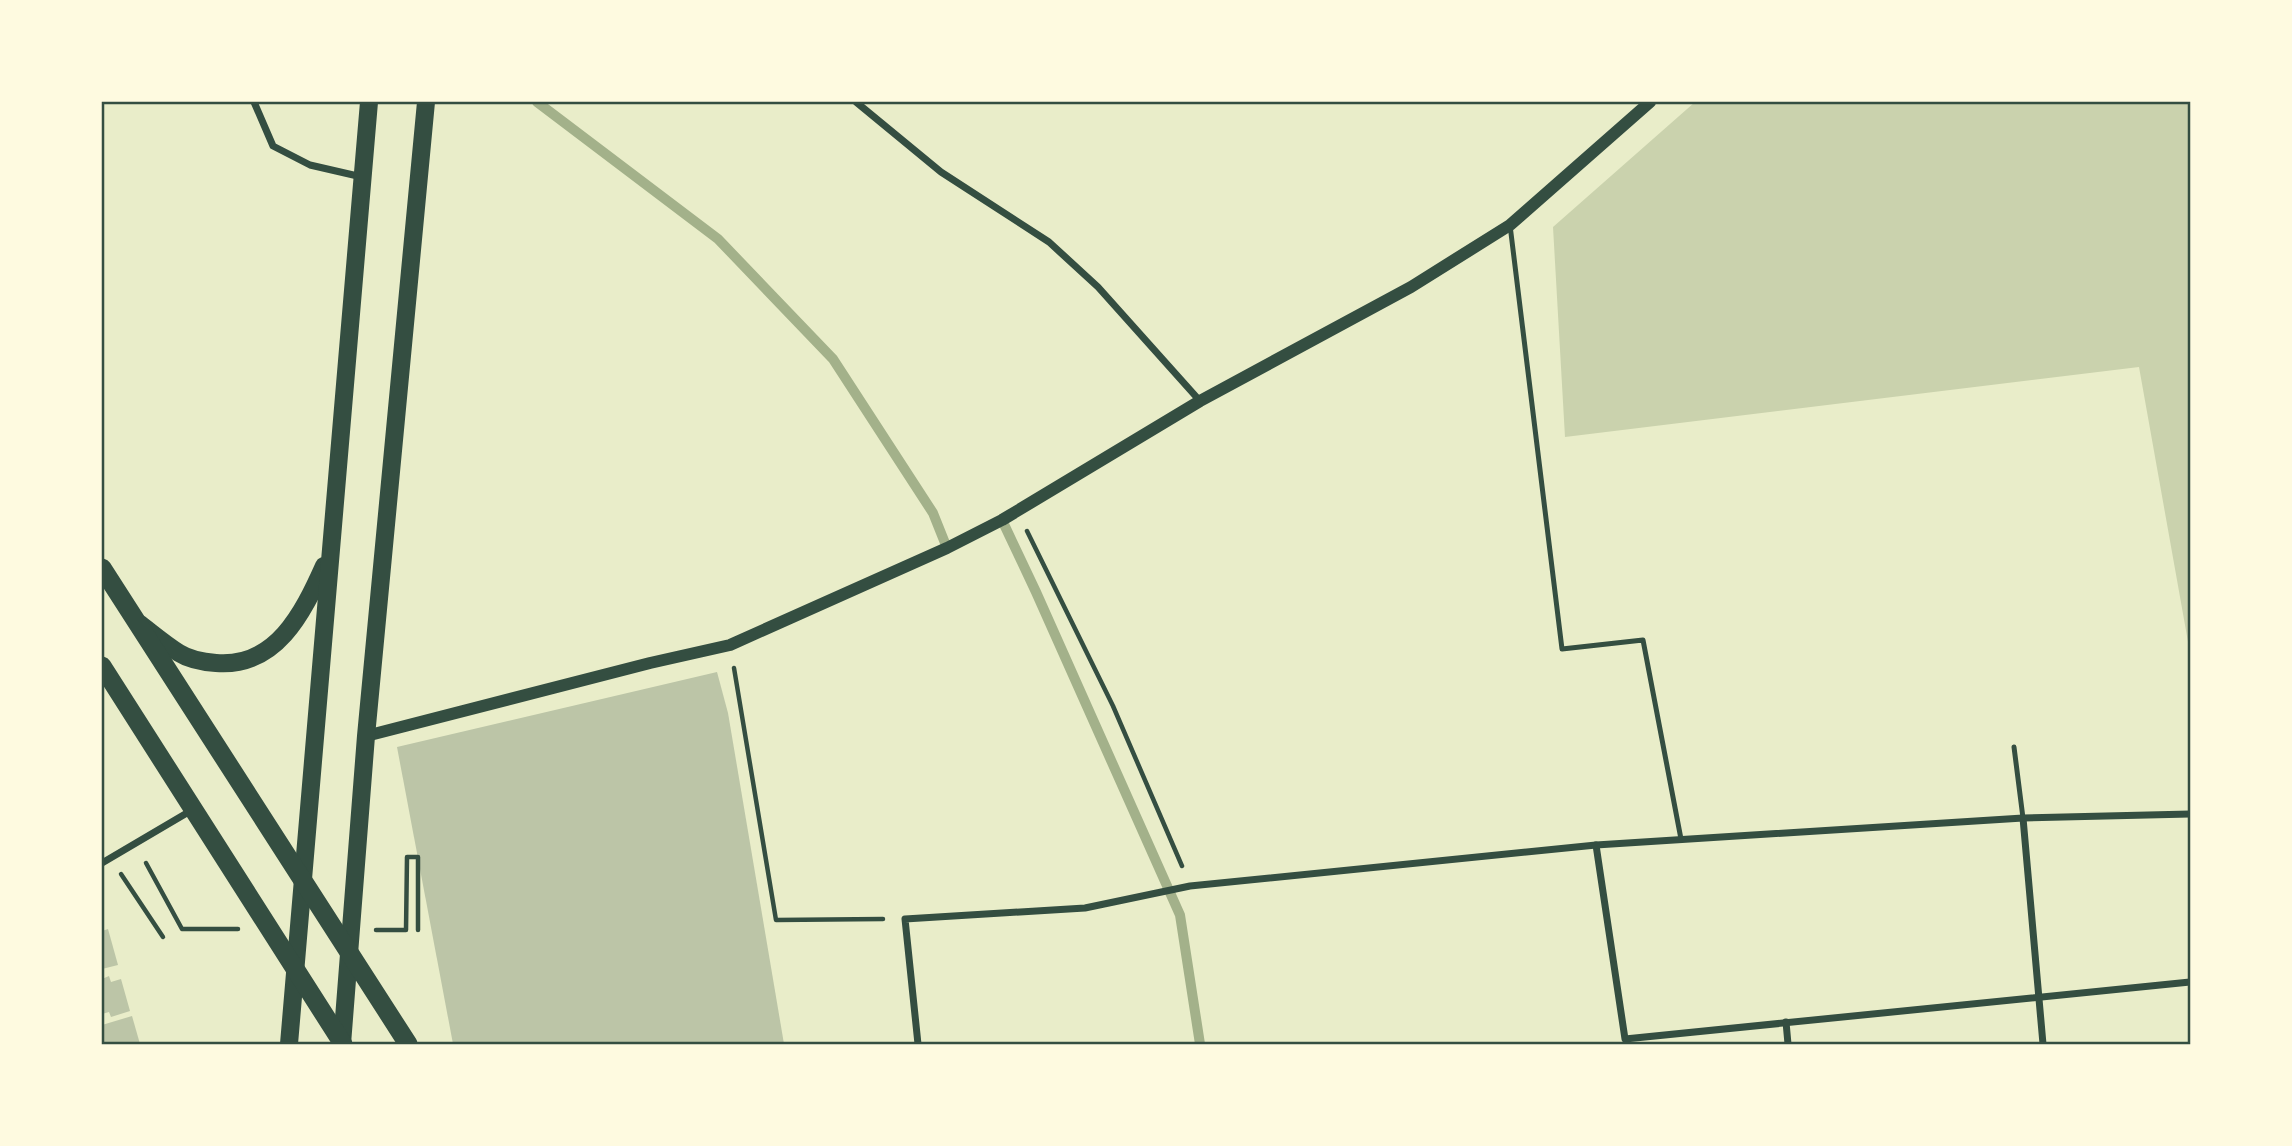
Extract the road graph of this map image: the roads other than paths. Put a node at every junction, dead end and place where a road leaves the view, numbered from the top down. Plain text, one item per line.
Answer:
1 (254, 102) edge
2 (369, 102) edge
3 (425, 102) edge
4 (856, 102) edge
5 (1650, 102) edge
6 (362, 177) junction
7 (1510, 225) junction
8 (1200, 401) junction
9 (329, 555) junction
10 (102, 568) edge
11 (140, 624) junction
12 (102, 666) edge
13 (366, 736) junction
14 (2014, 747) dead end
15 (194, 809) junction
16 (2190, 814) edge
17 (2023, 818) junction
18 (1681, 839) junction
19 (1596, 845) junction
20 (102, 863) edge
21 (303, 879) junction
22 (349, 953) junction
23 (295, 968) junction
24 (2190, 984) edge
25 (2039, 996) junction
26 (1786, 1022) junction
27 (342, 1044) edge
28 (289, 1045) edge
29 (408, 1045) edge
30 (918, 1045) edge
31 (1788, 1045) edge
32 (2043, 1045) edge

1 - 6 street
2 - 6 main road
3 - 13 main road
4 - 8 street
5 - 7 street
6 - 9 main road
7 - 8 street
7 - 18 lane
8 - 13 street
9 - 11 main road
9 - 21 main road
10 - 11 highway
11 - 21 highway
12 - 15 highway
13 - 22 main road
14 - 17 lane
15 - 20 street
15 - 23 highway
16 - 17 street
17 - 18 street
17 - 25 street
18 - 19 street
19 - 26 street
19 - 30 street
21 - 22 highway
21 - 23 main road
22 - 27 main road
22 - 29 highway
23 - 27 highway
23 - 28 main road
24 - 25 street
25 - 26 street
25 - 32 street
26 - 31 street

